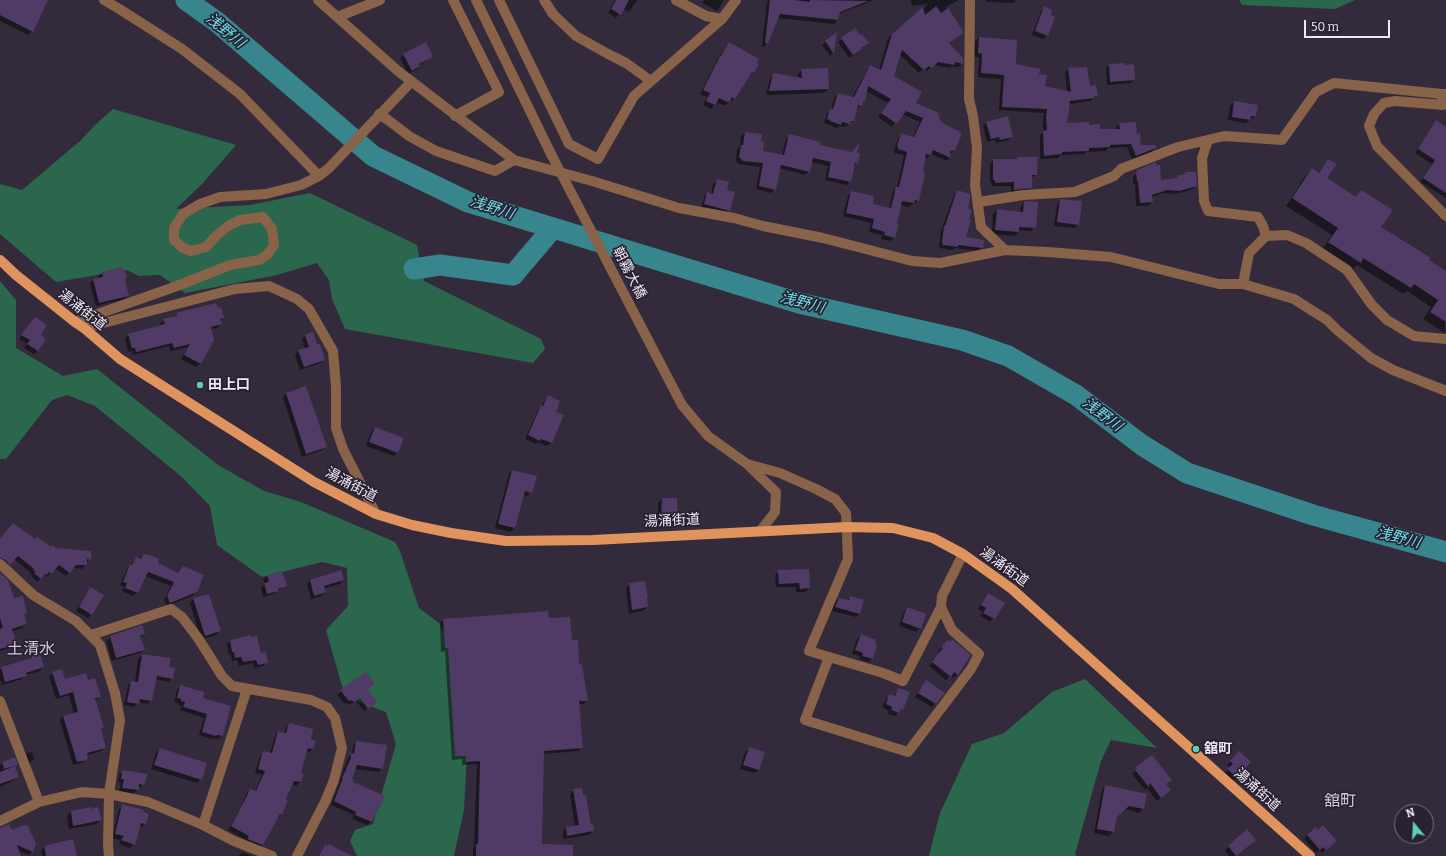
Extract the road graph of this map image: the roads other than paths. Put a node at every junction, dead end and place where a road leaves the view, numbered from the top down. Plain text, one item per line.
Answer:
1 (104, 0) edge
2 (318, 0) edge
3 (380, 0) edge
4 (453, 0) edge
5 (476, 0) edge
6 (499, 0) edge
7 (544, 0) edge
8 (676, 0) edge
9 (736, 0) edge
10 (970, 0) edge
11 (337, 17) junction
12 (722, 19) junction
13 (652, 81) junction
14 (411, 82) junction
15 (1444, 94) edge
16 (377, 116) junction
17 (455, 116) junction
18 (1208, 140) junction
19 (514, 160) junction
20 (319, 176) junction
21 (979, 202) junction
22 (1446, 216) edge
23 (1266, 236) junction
24 (1005, 250) junction
25 (0, 260) edge
26 (1242, 284) junction
27 (75, 322) junction
28 (84, 328) junction
29 (1446, 339) edge
30 (1446, 392) edge
31 (748, 464) junction
32 (376, 514) junction
33 (847, 527) junction
34 (761, 530) junction
35 (963, 554) junction
36 (0, 564) edge
37 (941, 607) junction
38 (91, 635) junction
39 (829, 657) junction
40 (247, 689) junction
41 (0, 701) edge
42 (109, 794) junction
43 (39, 802) junction
44 (0, 821) edge
45 (203, 825) junction
46 (109, 856) edge
47 (272, 856) edge
48 (297, 856) edge
49 (1310, 856) edge

1 - 20 street
2 - 11 street
3 - 11 street
4 - 17 street
5 - 31 street, 朝霧大橋, bridge
6 - 13 street
7 - 13 street
8 - 12 street
9 - 12 street
10 - 21 street
11 - 14 street
12 - 13 street
14 - 16 street
14 - 17 street
15 - 18 street
15 - 22 street
16 - 19 street
16 - 20 street
17 - 19 street
18 - 21 street
18 - 23 street
19 - 24 street
20 - 27 street
21 - 24 street
23 - 26 street
23 - 29 street
24 - 26 street
25 - 27 main road, 湯涌街道
26 - 30 street
27 - 28 main road, 湯涌街道
28 - 32 main road, 湯涌街道
28 - 32 street
31 - 33 street
31 - 34 street
32 - 34 main road, 湯涌街道
33 - 34 main road, 湯涌街道
33 - 35 main road, 湯涌街道
33 - 39 street
35 - 37 street
35 - 49 main road, 湯涌街道
36 - 38 street
37 - 39 street
37 - 39 street
38 - 40 street
38 - 42 street
40 - 45 street
40 - 48 street
41 - 43 street
42 - 43 street
42 - 45 street
42 - 46 street
43 - 44 street
45 - 47 street

